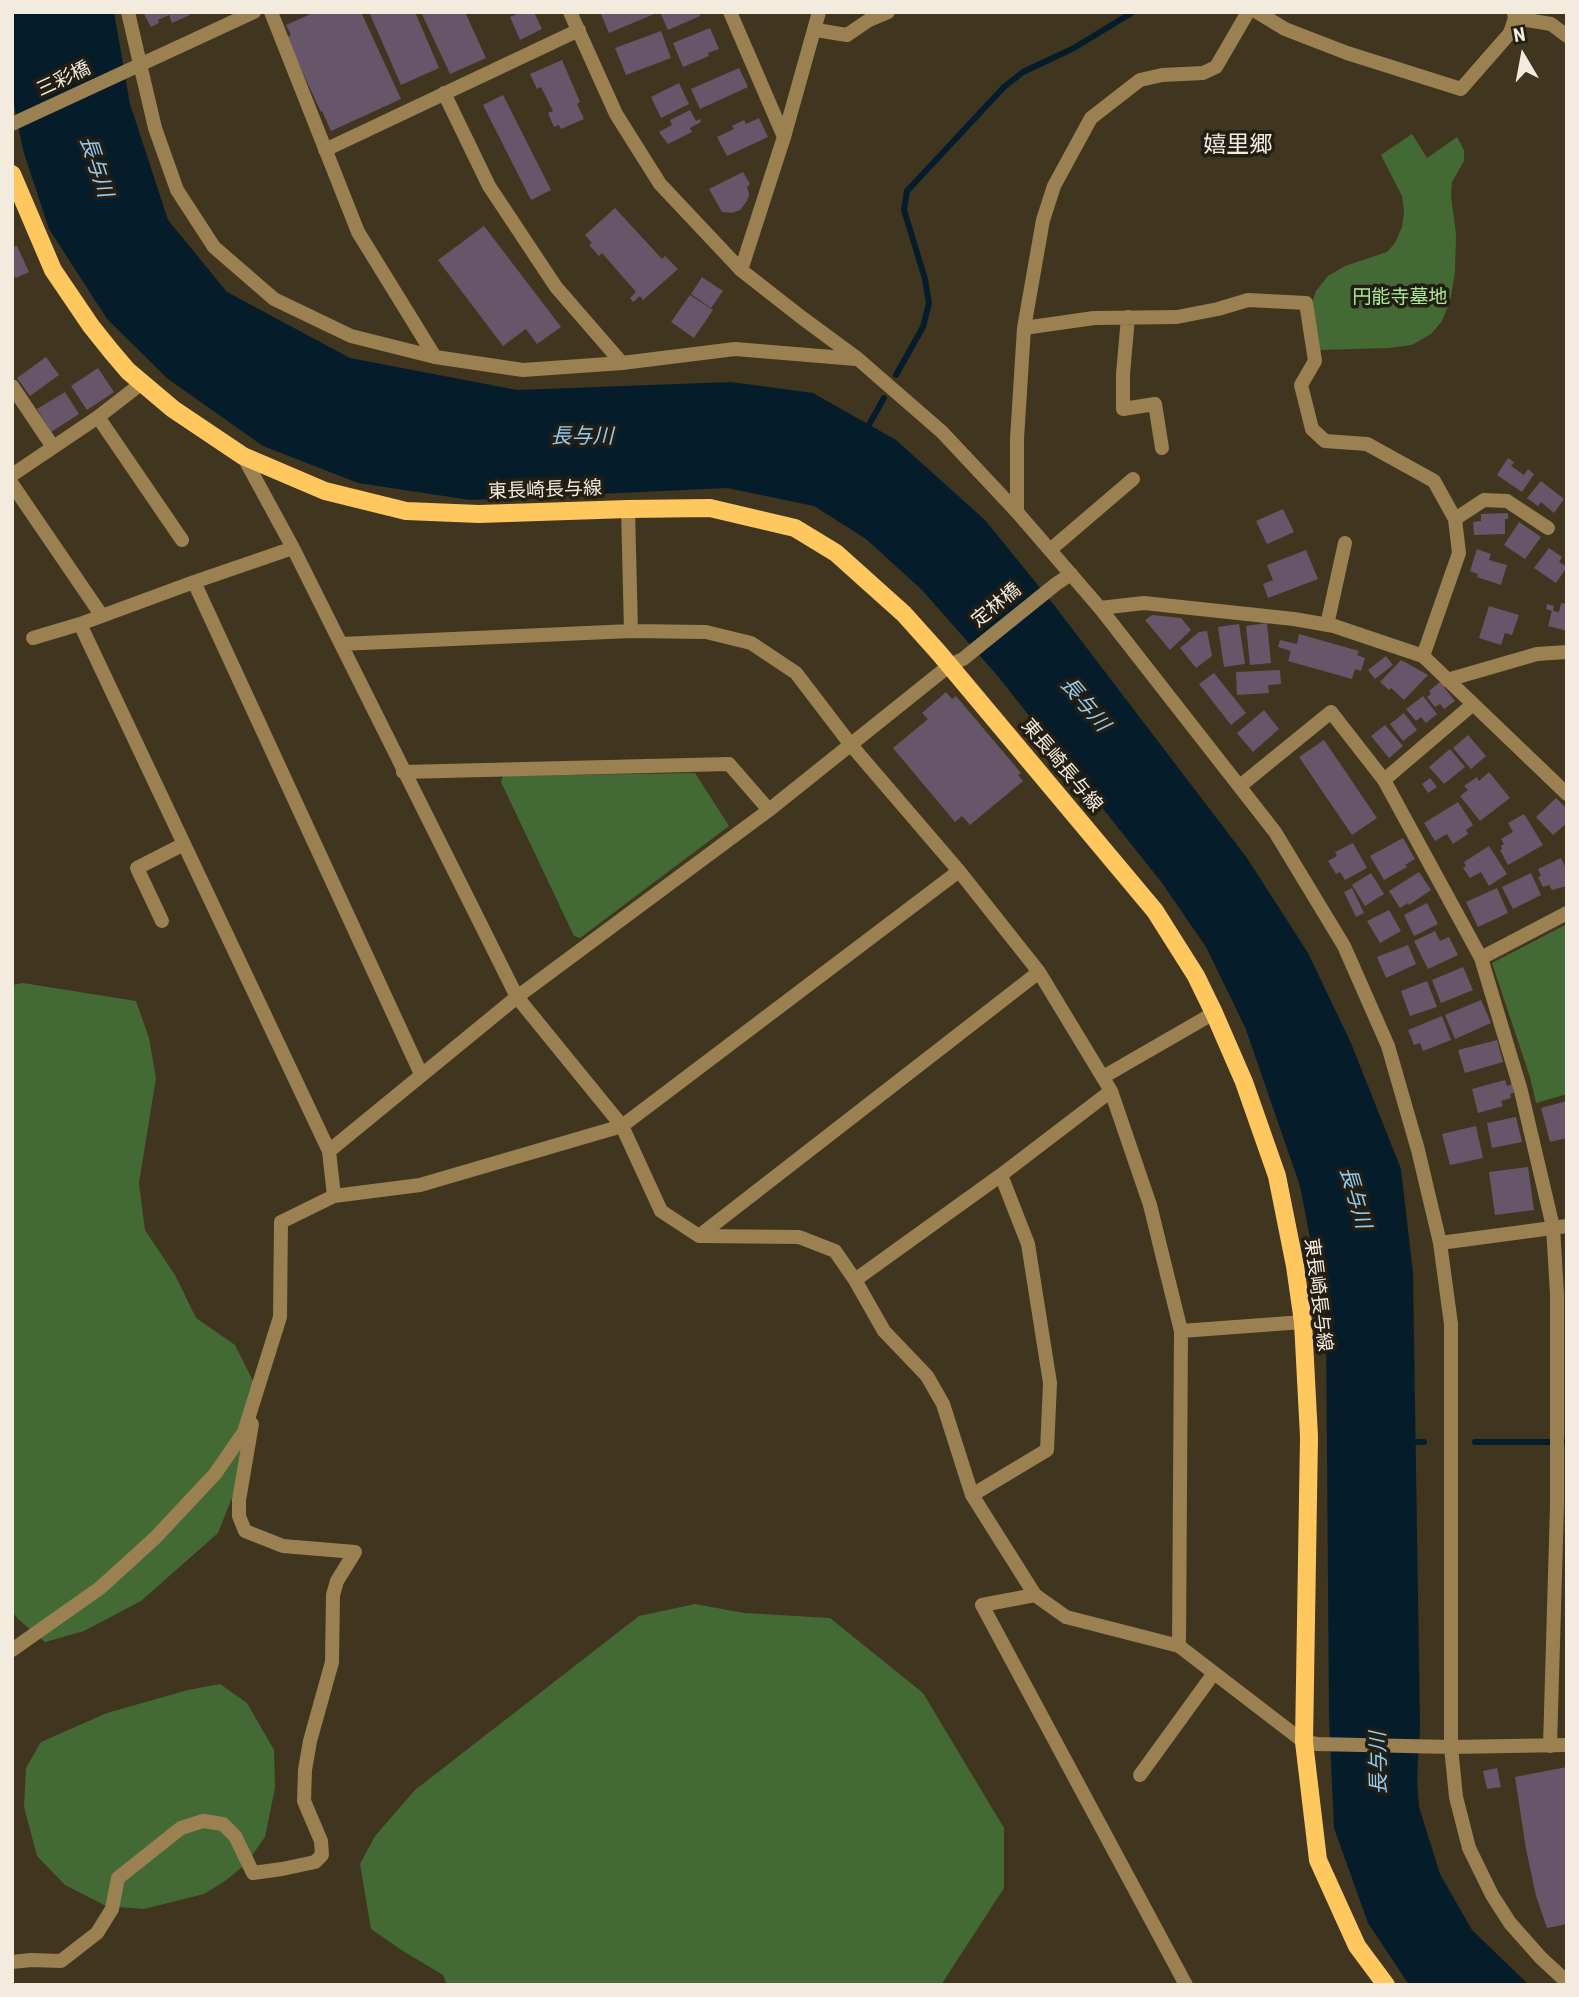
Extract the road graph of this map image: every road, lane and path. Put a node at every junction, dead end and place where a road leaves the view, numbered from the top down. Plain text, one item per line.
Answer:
1 (128, 12) edge
2 (254, 12) edge
3 (271, 12) edge
4 (570, 12) edge
5 (730, 12) edge
6 (820, 12) edge
7 (888, 12) edge
8 (1248, 12) edge
9 (1257, 12) edge
10 (1514, 15) edge
11 (579, 30) junction
12 (816, 30) junction
13 (1567, 36) edge
14 (136, 67) junction
15 (444, 93) junction
16 (12, 124) edge
17 (784, 137) junction
18 (324, 150) junction
19 (12, 174) edge
20 (741, 270) junction
21 (1128, 317) junction
22 (1024, 328) junction
23 (435, 357) junction
24 (858, 359) junction
25 (622, 363) junction
26 (142, 383) junction
27 (12, 386) edge
28 (98, 417) junction
29 (53, 447) junction
30 (1162, 448) dead end
31 (243, 456) junction
32 (12, 475) edge
33 (1133, 479) dead end
34 (12, 484) edge
35 (628, 509) junction
36 (1017, 512) junction
37 (1455, 519) junction
38 (1548, 528) dead end
39 (182, 540) dead end
40 (1345, 543) dead end
41 (293, 548) junction
42 (1050, 550) junction
43 (1071, 574) junction
44 (194, 582) junction
45 (1100, 608) junction
46 (102, 616) junction
47 (80, 624) junction
48 (1327, 625) junction
49 (631, 631) junction
50 (33, 638) dead end
51 (341, 644) junction
52 (1567, 652) edge
53 (1423, 656) junction
54 (956, 662) junction
55 (1447, 680) junction
56 (1472, 705) junction
57 (851, 745) junction
58 (404, 772) junction
59 (1384, 780) junction
60 (1240, 786) junction
61 (1567, 794) edge
62 (769, 810) junction
63 (184, 844) junction
64 (959, 871) junction
65 (1567, 913) edge
66 (162, 921) dead end
67 (1481, 958) junction
68 (1039, 972) junction
69 (517, 997) junction
70 (1214, 1013) junction
71 (421, 1074) junction
72 (1103, 1077) junction
73 (1111, 1091) junction
74 (622, 1126) junction
75 (329, 1151) junction
76 (1001, 1175) junction
77 (334, 1196) junction
78 (1560, 1226) edge
79 (699, 1236) junction
80 (1440, 1243) junction
81 (855, 1280) junction
82 (1303, 1322) junction
83 (1181, 1331) junction
84 (256, 1391) junction
85 (972, 1495) junction
86 (1562, 1506) edge
87 (1035, 1595) junction
88 (1179, 1646) junction
89 (12, 1650) edge
90 (1214, 1673) junction
91 (1310, 1743) junction
92 (1567, 1745) edge
93 (1444, 1746) junction
94 (1550, 1746) junction
95 (1140, 1775) dead end
96 (12, 1962) edge
97 (1567, 1982) edge
98 (1186, 1985) edge
99 (1386, 1985) edge

1 - 14 street
2 - 14 street, 三彩橋
3 - 18 street
4 - 11 street
5 - 17 street
6 - 12 street
7 - 12 street
8 - 22 street
9 - 10 street
10 - 13 street
11 - 15 street
11 - 20 street
12 - 17 street
14 - 16 street, 三彩橋
14 - 23 street
15 - 18 street
15 - 25 street
17 - 20 street
18 - 23 street
19 - 26 main road, 東長崎長与線
20 - 24 street
21 - 22 street
21 - 30 street
21 - 37 street
22 - 36 street
23 - 25 street
24 - 25 street
24 - 36 street
26 - 28 street
26 - 31 main road, 東長崎長与線
27 - 29 street
28 - 29 street
28 - 39 street
29 - 32 street
31 - 35 main road, 東長崎長与線
31 - 41 street
33 - 42 street
34 - 46 street
35 - 49 street
35 - 54 main road, 東長崎長与線
36 - 42 street
37 - 38 street
37 - 53 street
40 - 48 street
41 - 44 street
41 - 51 street
42 - 43 street
43 - 45 street
43 - 54 street, 定林橋
44 - 46 street
44 - 71 street
45 - 48 street
45 - 60 street
46 - 47 street
47 - 50 street
47 - 63 street
48 - 53 street
49 - 51 street
49 - 57 street
51 - 58 street
52 - 55 street
53 - 55 street
54 - 57 street, 定林橋
54 - 70 main road, 東長崎長与線
55 - 56 street
56 - 59 street
56 - 61 street
57 - 62 street, 定林橋
57 - 64 street
58 - 62 street
58 - 69 street
59 - 60 street
59 - 67 street
60 - 80 street
62 - 69 street, 定林橋
63 - 66 street
63 - 75 street
64 - 68 street
64 - 74 street
65 - 67 street
67 - 78 street
68 - 72 street
68 - 79 street
69 - 71 street, 定林橋
69 - 74 street
70 - 72 street
70 - 82 main road, 東長崎長与線
71 - 75 street, 定林橋
72 - 73 street
73 - 76 street
73 - 83 street
74 - 77 street
74 - 79 street
75 - 77 street
76 - 81 street
76 - 85 street
77 - 84 street
78 - 80 street
78 - 86 street
79 - 81 street
80 - 93 street
81 - 85 street
82 - 83 street
82 - 91 main road, 東長崎長与線
83 - 88 street
84 - 89 street
84 - 96 street
85 - 87 street
86 - 94 street
87 - 88 street
87 - 98 street
88 - 90 street
90 - 91 street
90 - 95 street
91 - 93 street
91 - 99 main road, 東長崎長与線
92 - 94 street
93 - 94 street
93 - 97 street

